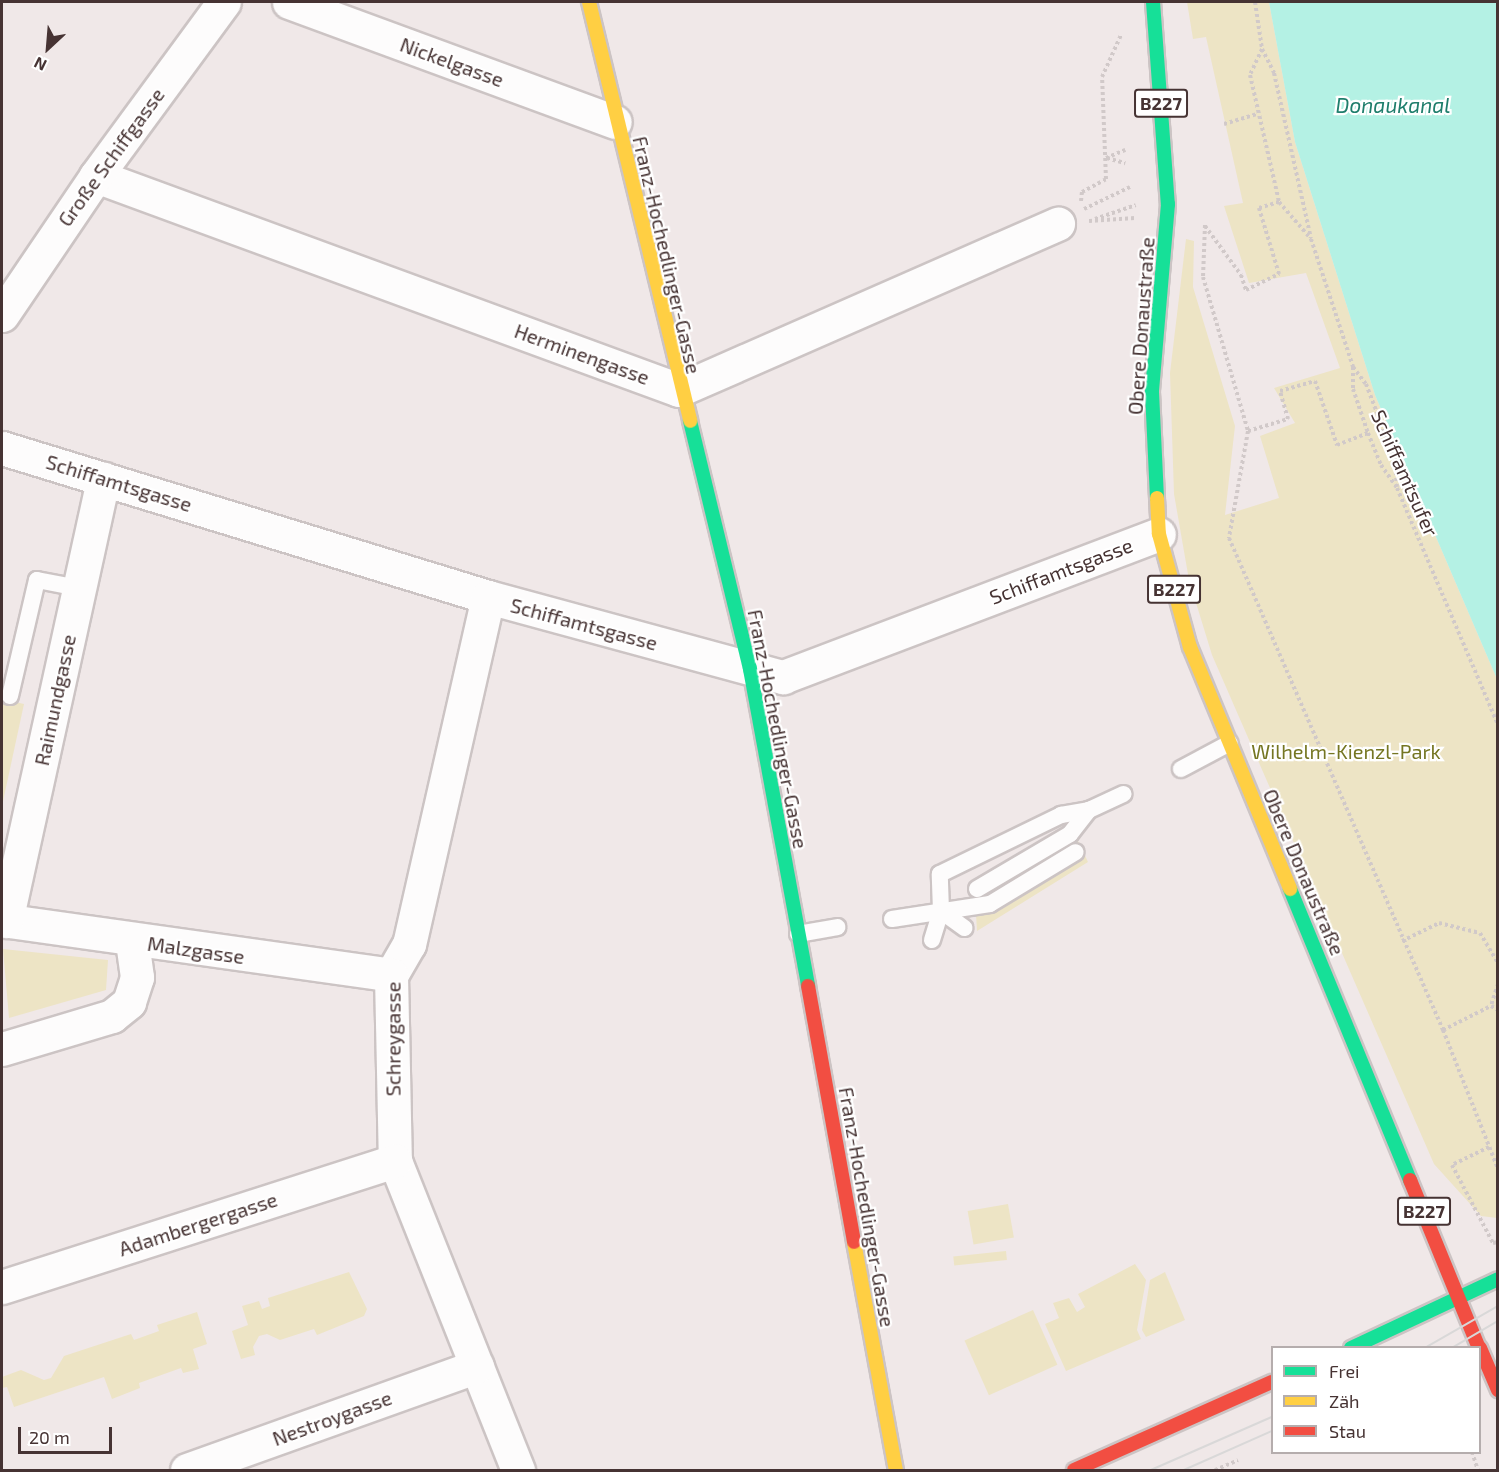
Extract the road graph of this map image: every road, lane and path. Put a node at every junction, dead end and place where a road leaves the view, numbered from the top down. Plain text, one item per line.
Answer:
1 (224, 2) edge
2 (289, 2) edge
3 (589, 2) edge
4 (1153, 2) edge
5 (1255, 2) edge
6 (1124, 30) dead end
7 (1262, 49) junction
8 (1256, 114) junction
9 (615, 122) junction
10 (1224, 124) dead end
11 (1125, 150) dead end
12 (1106, 158) junction
13 (1125, 163) dead end
14 (96, 176) junction
15 (1130, 188) dead end
16 (1147, 202) dead end
17 (1279, 202) junction
18 (1094, 204) dead end
19 (1146, 217) dead end
20 (1073, 223) junction
21 (1311, 239) junction
22 (2, 315) edge
23 (1353, 367) junction
24 (679, 390) junction
25 (1248, 431) junction
26 (1368, 434) junction
27 (2, 448) edge
28 (104, 478) junction
29 (1397, 488) junction
30 (1160, 534) junction
31 (79, 588) junction
32 (488, 597) junction
33 (750, 669) junction
34 (10, 696) dead end
35 (1497, 725) edge
36 (1230, 743) junction
37 (1181, 768) dead end
38 (1124, 794) dead end
39 (1089, 810) junction
40 (1076, 852) dead end
41 (977, 889) dead end
42 (941, 911) junction
43 (892, 919) dead end
44 (4, 921) edge
45 (837, 927) dead end
46 (964, 928) dead end
47 (798, 934) junction
48 (932, 940) dead end
49 (132, 941) junction
50 (1402, 941) junction
51 (1497, 963) edge
52 (391, 975) junction
53 (1497, 984) edge
54 (1491, 1006) junction
55 (1497, 1010) edge
56 (1443, 1030) junction
57 (2, 1049) edge
58 (1489, 1147) junction
59 (395, 1161) junction
60 (1497, 1169) edge
61 (1497, 1242) edge
62 (1497, 1279) edge
63 (2, 1287) edge
64 (1458, 1299) junction
65 (1353, 1346) edge
66 (1478, 1346) edge
67 (1481, 1353) edge
68 (477, 1366) junction
69 (1271, 1382) edge
70 (1497, 1390) edge
71 (1473, 1454) edge
72 (1238, 1460) dead end
73 (186, 1470) edge
74 (518, 1470) edge
75 (896, 1470) edge
76 (1074, 1470) edge
77 (1215, 1470) edge
78 (1478, 1470) edge

1 - 14 street, Große Schiffgasse
2 - 9 street, Nickelgasse
3 - 9 street, Franz-Hochedlinger-Gasse
4 - 30 street, Obere Donaustraße / B227
5 - 7 path
6 - 12 path
7 - 8 path
7 - 21 path
8 - 10 path
8 - 17 path
9 - 24 street, Franz-Hochedlinger-Gasse
11 - 12 path
12 - 13 path
12 - 20 path
14 - 22 street, Große Schiffgasse
14 - 24 street, Herminengasse
15 - 18 path
16 - 20 path
17 - 21 path, Schiffamtsufer
17 - 25 path
19 - 20 path
20 - 24 street
21 - 23 path, Schiffamtsufer
23 - 26 path, Schiffamtsufer
23 - 29 path
24 - 33 street, Franz-Hochedlinger-Gasse
25 - 26 path
25 - 50 path
26 - 29 path, Schiffamtsufer
27 - 28 street, Schiffamtsgasse
28 - 31 street, Raimundgasse
28 - 32 street, Schiffamtsgasse
29 - 35 path, Schiffamtsufer
30 - 33 street, Schiffamtsgasse
30 - 36 street, Obere Donaustraße / B227
31 - 34 lane
31 - 44 street, Raimundgasse
32 - 33 street, Schiffamtsgasse
32 - 52 street, Schreygasse
33 - 47 street, Franz-Hochedlinger-Gasse
36 - 37 lane
36 - 64 street, Obere Donaustraße / B227
38 - 39 lane
39 - 41 lane
39 - 42 lane
40 - 42 lane
42 - 43 lane
42 - 46 lane
42 - 48 lane
44 - 49 street, Malzgasse
45 - 47 lane
47 - 75 street, Franz-Hochedlinger-Gasse
49 - 52 street, Malzgasse
49 - 57 street
50 - 51 path
50 - 56 path
52 - 59 street, Schreygasse
53 - 54 path
54 - 55 path
54 - 56 path
56 - 58 path
58 - 60 path
58 - 61 path
59 - 63 street, Adambergergasse
59 - 68 street, Schreygasse
62 - 64 street
64 - 65 street
64 - 66 street, Obere Donaustraße / B227
67 - 70 street, Obere Donaustraße / B227
68 - 73 street, Nestroygasse
68 - 74 street, Schreygasse
69 - 76 street
71 - 78 path
72 - 77 path

